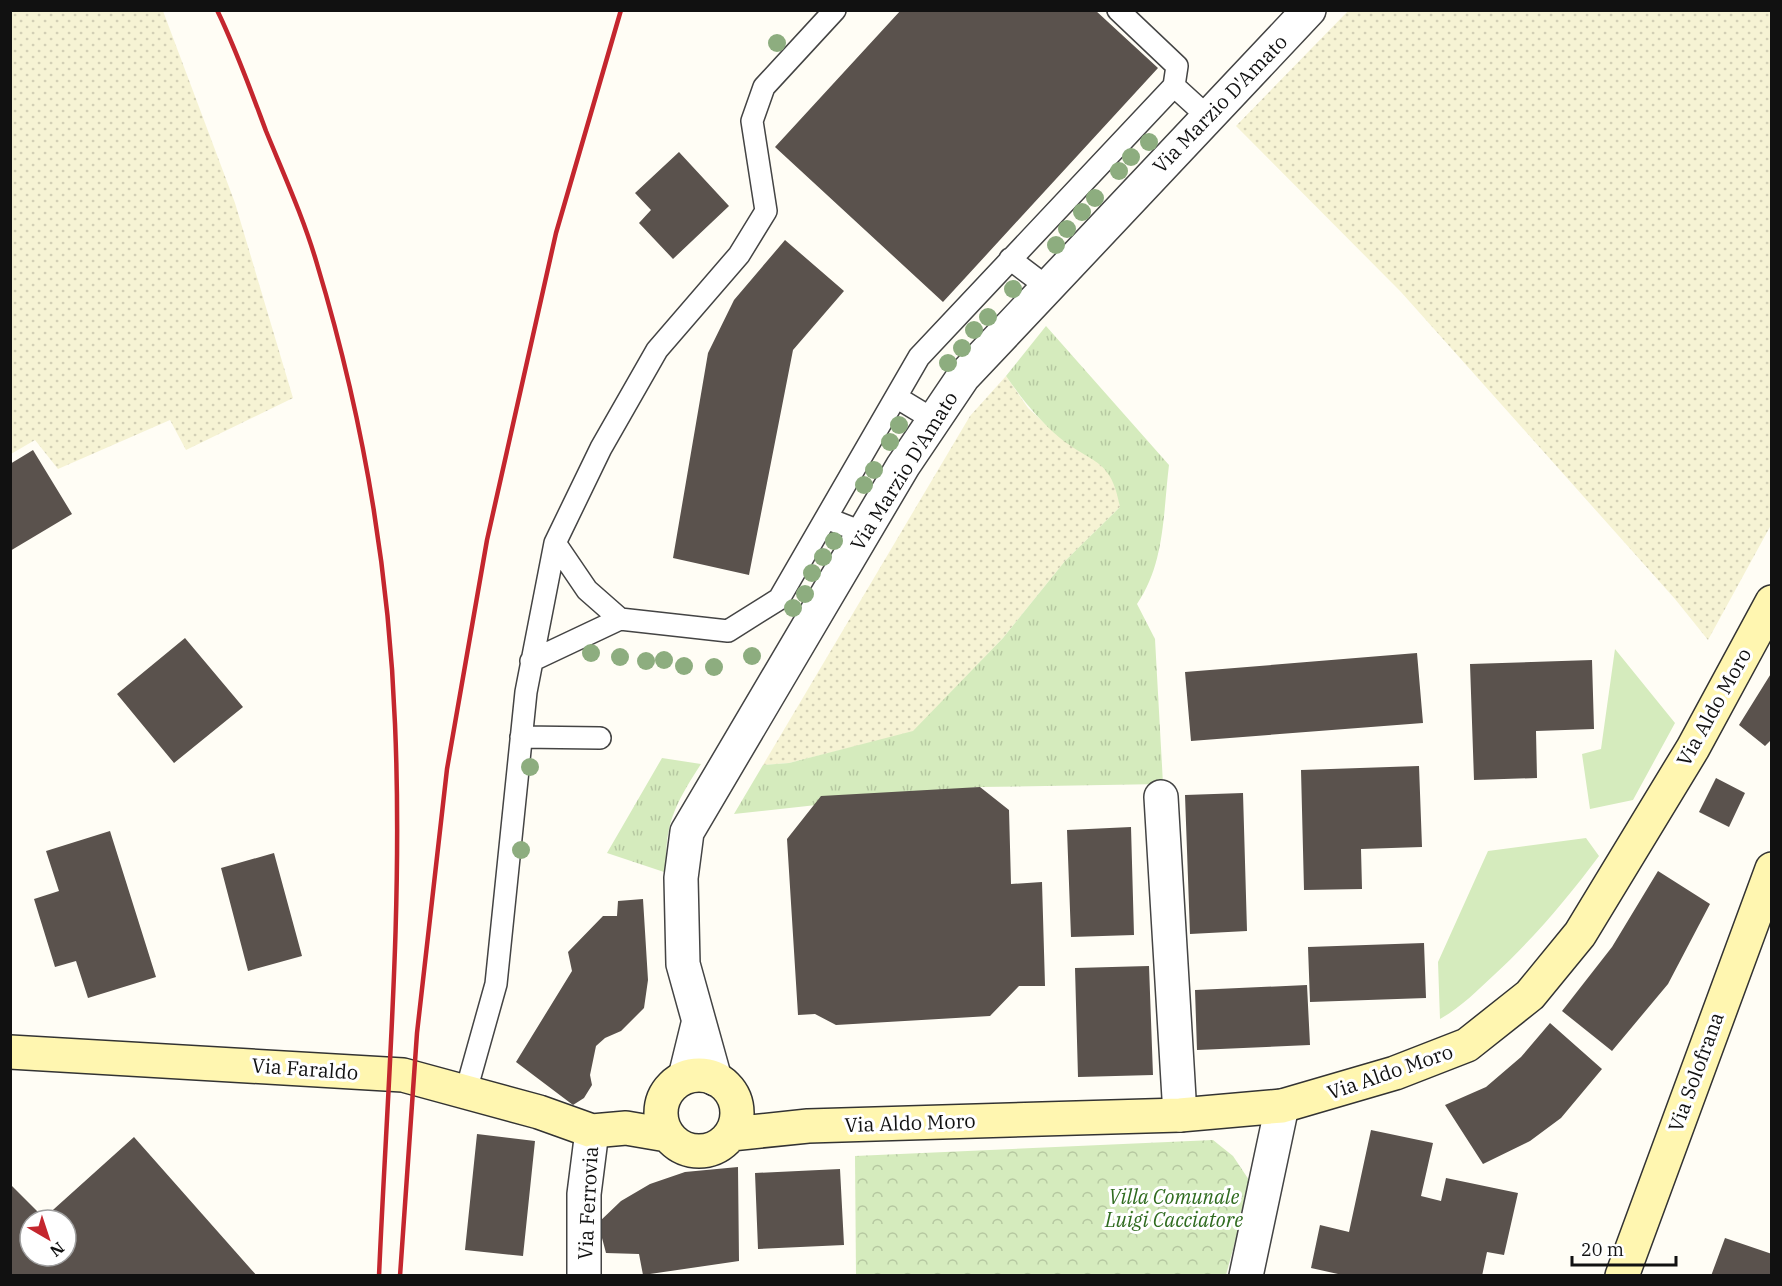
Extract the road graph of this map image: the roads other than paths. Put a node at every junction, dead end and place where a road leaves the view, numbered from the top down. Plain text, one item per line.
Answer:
1 (836, 10) edge
2 (1118, 10) edge
3 (1309, 10) edge
4 (1174, 86) junction
5 (1208, 117) junction
6 (1010, 260) junction
7 (1047, 287) junction
8 (896, 397) junction
9 (934, 420) junction
10 (826, 518) junction
11 (864, 533) junction
12 (555, 543) junction
13 (1772, 602) edge
14 (620, 619) junction
15 (531, 661) junction
16 (521, 737) junction
17 (600, 738) dead end
18 (1161, 797) dead end
19 (1772, 869) edge
20 (10, 1052) edge
21 (711, 1084) junction
22 (466, 1091) junction
23 (662, 1102) junction
24 (1282, 1106) junction
25 (1180, 1115) junction
26 (808, 1126) junction
27 (626, 1128) junction
28 (592, 1131) junction
29 (731, 1134) junction
30 (667, 1135) junction
31 (584, 1275) edge
32 (1246, 1275) edge
33 (1622, 1275) edge

1 - 12 lane
2 - 4 lane
3 - 5 street, Via Marzio D'Amato
4 - 5 lane
4 - 6 lane
5 - 7 street, Via Marzio D'Amato
6 - 7 lane
6 - 8 lane
7 - 9 street, Via Marzio D'Amato
8 - 9 lane
8 - 10 lane
9 - 11 street, Via Marzio D'Amato
10 - 11 lane
10 - 14 lane
11 - 21 street, Via Marzio D'Amato
12 - 14 lane
12 - 15 lane
13 - 24 street, Via Aldo Moro
14 - 15 lane
15 - 16 lane
16 - 17 lane
16 - 22 lane
18 - 25 street
19 - 33 street, Via Solofrana
20 - 22 street, Via Faraldo
21 - 23 street
21 - 26 street, Via Aldo Moro
21 - 29 street
22 - 28 street, Via Faraldo
23 - 27 street
23 - 30 street
24 - 25 street, Via Aldo Moro
24 - 32 street
25 - 26 street, Via Aldo Moro
26 - 29 street, Via Aldo Moro
27 - 28 street, Via Aldo Moro
27 - 30 street, Via Aldo Moro
28 - 31 street, Via Ferrovia
29 - 30 street, Via Aldo Moro

